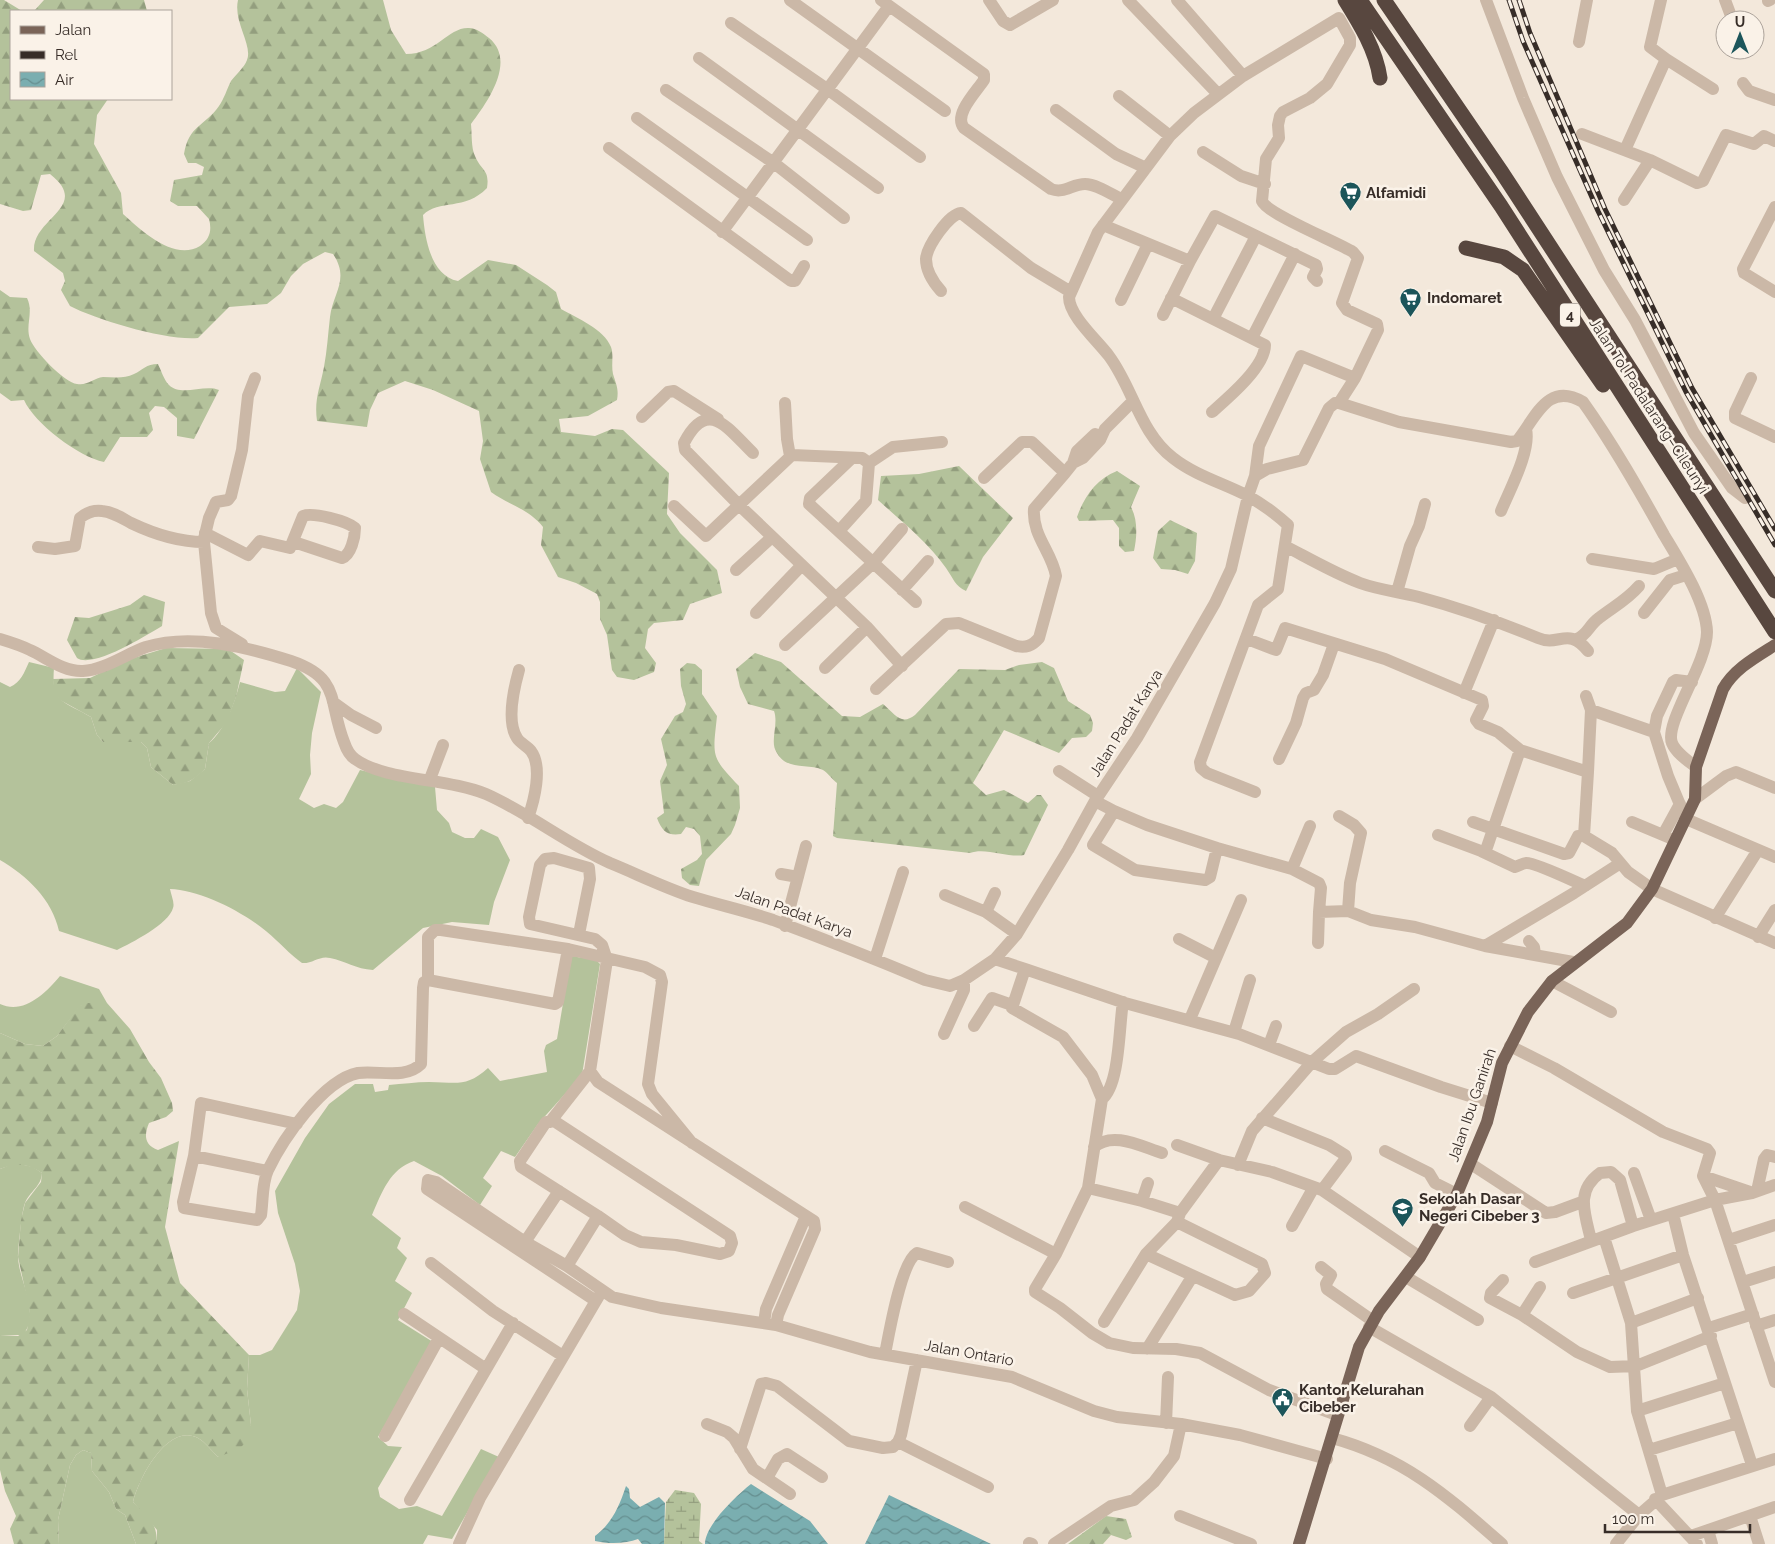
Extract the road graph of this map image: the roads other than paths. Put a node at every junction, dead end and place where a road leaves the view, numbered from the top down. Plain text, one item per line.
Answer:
1 (790, 0) edge
2 (989, 0) edge
3 (1053, 0) edge
4 (1128, 0) edge
5 (1177, 0) edge
6 (1345, 0) edge
7 (1360, 0) edge
8 (1384, 0) edge
9 (1486, 0) edge
10 (1587, 0) edge
11 (1660, 0) edge
12 (885, 3) edge
13 (731, 23) dead end
14 (1579, 42) dead end
15 (858, 47) junction
16 (699, 58) dead end
17 (1666, 59) junction
18 (1243, 76) junction
19 (1380, 78) dead end
20 (1743, 82) dead end
21 (828, 89) junction
22 (1713, 89) dead end
23 (666, 90) dead end
24 (1218, 94) junction
25 (1119, 96) dead end
26 (1775, 100) edge
27 (1056, 110) dead end
28 (945, 111) dead end
29 (637, 118) dead end
30 (798, 129) junction
31 (1582, 134) dead end
32 (1170, 136) junction
33 (1775, 140) edge
34 (609, 148) dead end
35 (1625, 150) junction
36 (1203, 152) dead end
37 (920, 157) dead end
38 (1650, 160) junction
39 (774, 163) junction
40 (1146, 168) junction
41 (1265, 184) junction
42 (878, 188) dead end
43 (748, 198) junction
44 (1121, 199) junction
45 (1624, 200) dead end
46 (1775, 207) edge
47 (844, 218) dead end
48 (1103, 225) junction
49 (722, 232) junction
50 (1256, 236) junction
51 (807, 240) dead end
52 (1148, 244) junction
53 (1466, 248) dead end
54 (1295, 254) junction
55 (1190, 261) junction
56 (804, 266) dead end
57 (1317, 281) dead end
58 (941, 291) dead end
59 (1072, 292) junction
60 (1775, 292) edge
61 (1172, 298) junction
62 (1121, 300) dead end
63 (1163, 315) dead end
64 (1213, 319) junction
65 (1252, 338) junction
66 (255, 378) dead end
67 (1355, 378) junction
68 (1751, 378) dead end
69 (1132, 402) junction
70 (785, 403) dead end
71 (1339, 403) junction
72 (1629, 407) junction
73 (1212, 412) dead end
74 (642, 417) dead end
75 (718, 419) junction
76 (1526, 428) junction
77 (1775, 437) edge
78 (942, 442) dead end
79 (753, 453) dead end
80 (790, 456) junction
81 (852, 458) junction
82 (868, 463) junction
83 (1069, 468) junction
84 (1255, 476) junction
85 (984, 478) dead end
86 (1248, 496) junction
87 (1745, 498) dead end
88 (1425, 504) dead end
89 (674, 506) dead end
90 (740, 506) junction
91 (1501, 511) dead end
92 (902, 529) dead end
93 (838, 531) junction
94 (772, 536) junction
95 (204, 537) junction
96 (294, 542) junction
97 (1285, 546) junction
98 (38, 547) dead end
99 (1592, 559) dead end
100 (1678, 559) junction
101 (928, 561) dead end
102 (872, 564) junction
103 (802, 565) junction
104 (736, 570) dead end
105 (1686, 574) junction
106 (1639, 586) dead end
107 (902, 590) junction
108 (1775, 591) edge
109 (1397, 592) junction
110 (836, 599) junction
111 (916, 602) dead end
112 (756, 612) dead end
113 (1644, 613) dead end
114 (1494, 620) junction
115 (867, 627) junction
116 (1775, 632) edge
117 (0, 638) edge
118 (1247, 639) junction
119 (1577, 639) junction
120 (1334, 644) junction
121 (785, 645) dead end
122 (1775, 645) edge
123 (255, 650) junction
124 (1588, 652) dead end
125 (902, 666) junction
126 (825, 668) dead end
127 (519, 670) dead end
128 (1692, 682) junction
129 (876, 689) dead end
130 (1464, 693) junction
131 (1586, 696) dead end
132 (333, 702) junction
133 (1591, 710) junction
134 (376, 728) dead end
135 (1654, 732) junction
136 (443, 745) dead end
137 (1520, 750) junction
138 (1279, 759) dead end
139 (1696, 767) junction
140 (1059, 771) dead end
141 (1588, 772) junction
142 (430, 779) junction
143 (1775, 788) edge
144 (1255, 792) dead end
145 (1096, 798) junction
146 (1695, 799) junction
147 (1680, 804) junction
148 (1114, 811) junction
149 (1339, 816) dead end
150 (528, 818) junction
151 (1686, 819) junction
152 (1473, 822) dead end
153 (1632, 822) dead end
154 (1310, 826) dead end
155 (1493, 829) junction
156 (1438, 835) dead end
157 (1584, 836) junction
158 (1076, 837) junction
159 (1669, 838) junction
160 (806, 846) dead end
161 (1093, 846) junction
162 (1217, 848) junction
163 (1758, 850) junction
164 (1485, 853) junction
165 (1775, 857) edge
166 (1619, 864) junction
167 (1292, 869) junction
168 (903, 872) dead end
169 (780, 874) dead end
170 (798, 877) junction
171 (1585, 886) junction
172 (1652, 889) junction
173 (995, 893) dead end
174 (945, 895) dead end
175 (1242, 900) dead end
176 (1775, 910) edge
177 (1348, 911) junction
178 (986, 912) junction
179 (1320, 912) junction
180 (1715, 918) junction
181 (784, 926) junction
182 (580, 934) junction
183 (1017, 934) junction
184 (1758, 937) junction
185 (1179, 939) dead end
186 (1529, 940) dead end
187 (1318, 943) dead end
188 (1775, 943) edge
189 (1486, 946) junction
190 (568, 949) junction
191 (1535, 954) junction
192 (1216, 958) junction
193 (875, 959) junction
194 (995, 959) junction
195 (607, 960) junction
196 (1573, 962) junction
197 (1025, 969) junction
198 (428, 980) junction
199 (964, 980) junction
200 (1250, 980) dead end
201 (1552, 981) junction
202 (1414, 989) dead end
203 (1123, 1002) junction
204 (1012, 1005) junction
205 (1611, 1012) dead end
206 (1190, 1019) junction
207 (974, 1026) dead end
208 (1276, 1026) dead end
209 (1234, 1032) junction
210 (944, 1034) dead end
211 (1269, 1045) junction
212 (1510, 1046) junction
213 (1312, 1062) junction
214 (590, 1071) junction
215 (1102, 1099) junction
216 (1492, 1103) junction
217 (1262, 1118) junction
218 (550, 1122) junction
219 (297, 1124) junction
220 (692, 1143) junction
221 (1177, 1145) dead end
222 (1094, 1148) junction
223 (1385, 1150) dead end
224 (1162, 1153) dead end
225 (194, 1156) junction
226 (1775, 1157) edge
227 (1219, 1160) junction
228 (1471, 1164) junction
229 (1238, 1165) junction
230 (267, 1171) junction
231 (1634, 1174) dead end
232 (1703, 1176) junction
233 (1148, 1183) dead end
234 (1775, 1185) edge
235 (1088, 1188) junction
236 (1318, 1188) junction
237 (559, 1191) junction
238 (1754, 1192) junction
239 (1457, 1194) junction
240 (1142, 1200) junction
241 (1715, 1200) junction
242 (1582, 1202) junction
243 (965, 1207) dead end
244 (1673, 1214) junction
245 (598, 1216) junction
246 (1178, 1218) junction
247 (1651, 1220) junction
248 (1775, 1225) edge
249 (1292, 1226) dead end
250 (1633, 1226) junction
251 (1604, 1237) junction
252 (1591, 1240) junction
253 (1729, 1240) junction
254 (522, 1246) junction
255 (1056, 1254) junction
256 (1146, 1254) junction
257 (1683, 1255) junction
258 (1420, 1257) junction
259 (948, 1262) dead end
260 (1535, 1262) dead end
261 (431, 1263) dead end
262 (567, 1266) junction
263 (1321, 1267) dead end
264 (1775, 1272) edge
265 (1192, 1277) junction
266 (1406, 1278) junction
267 (1616, 1278) junction
268 (1503, 1280) dead end
269 (1743, 1282) junction
270 (1540, 1287) dead end
271 (1573, 1293) dead end
272 (599, 1296) junction
273 (1698, 1298) junction
274 (404, 1314) dead end
275 (1522, 1315) junction
276 (1478, 1320) dead end
277 (1754, 1320) junction
278 (1775, 1320) edge
279 (1104, 1322) dead end
280 (1631, 1323) junction
281 (513, 1324) junction
282 (770, 1324) junction
283 (1371, 1324) junction
284 (1710, 1332) junction
285 (439, 1338) junction
286 (1147, 1349) junction
287 (884, 1354) junction
288 (563, 1356) junction
289 (917, 1360) junction
290 (1636, 1366) junction
291 (1773, 1366) edge
292 (486, 1369) junction
293 (1168, 1377) dead end
294 (1775, 1382) edge
295 (1725, 1384) junction
296 (1491, 1397) junction
297 (1637, 1411) junction
298 (1337, 1415) junction
299 (1166, 1423) junction
300 (1738, 1423) junction
301 (706, 1424) dead end
302 (1181, 1424) junction
303 (1470, 1426) dead end
304 (385, 1436) dead end
305 (1332, 1438) junction
306 (898, 1442) junction
307 (740, 1449) junction
308 (1648, 1450) junction
309 (1327, 1459) junction
310 (1775, 1459) edge
311 (1752, 1465) junction
312 (822, 1477) dead end
313 (767, 1478) junction
314 (988, 1487) dead end
315 (790, 1494) dead end
316 (1658, 1497) junction
317 (410, 1500) dead end
318 (1775, 1507) edge
319 (1639, 1515) junction
320 (1180, 1516) dead end
321 (1750, 1516) junction
322 (1708, 1530) junction
323 (1694, 1540) edge
324 (459, 1544) edge
325 (1054, 1544) edge
326 (1251, 1544) edge
327 (1299, 1544) edge
328 (1502, 1544) edge
329 (1616, 1544) edge
330 (1712, 1544) edge
331 (1759, 1544) edge

1 - 15 street
2 - 3 street
4 - 24 street
5 - 18 street
6 - 19 highway
7 - 72 highway, Jalan Tol Padalarang–Cileunyi / 4
8 - 108 highway, Jalan Tol Padalarang–Cileunyi / 4
9 - 87 street
10 - 14 street
11 - 17 street
12 - 15 street
12 - 44 street
13 - 21 street
15 - 21 street
15 - 28 street
16 - 30 street
17 - 22 street
17 - 35 street
18 - 24 street
18 - 41 street
20 - 26 street
21 - 30 street
21 - 37 street
23 - 39 street
24 - 32 street
25 - 32 street
27 - 40 street
29 - 43 street
30 - 39 street
30 - 42 street
31 - 35 street
32 - 40 street
33 - 38 street
34 - 49 street
35 - 38 street
36 - 41 street
38 - 45 street
39 - 43 street
39 - 47 street
40 - 44 street
41 - 67 street
43 - 49 street
43 - 51 street
44 - 48 street
46 - 60 street
48 - 52 street
48 - 59 street
49 - 56 street
50 - 54 street
50 - 55 street
50 - 64 street
52 - 55 street
52 - 62 street
53 - 72 highway
54 - 57 street
54 - 65 street
55 - 61 street
58 - 59 street
59 - 69 street
61 - 63 street
61 - 64 street
64 - 65 street
65 - 73 street
66 - 95 street
67 - 71 street
67 - 84 street, Jalan Padat Karya
68 - 77 street
69 - 83 street
69 - 86 street
70 - 80 street
71 - 76 street
71 - 84 street
72 - 116 highway, Jalan Tol Padalarang–Cileunyi / 4
74 - 75 street
75 - 79 street
75 - 90 street
76 - 91 street
76 - 100 street
78 - 82 street
80 - 81 street
80 - 90 street
81 - 82 street
81 - 93 street
82 - 93 street
83 - 85 street
83 - 125 street
84 - 86 street, Jalan Padat Karya
86 - 97 street
86 - 145 street, Jalan Padat Karya
88 - 109 street
89 - 90 street
90 - 94 street
92 - 102 street
93 - 102 street
94 - 103 street
94 - 104 street
95 - 96 street
95 - 98 street
95 - 123 street
96 - 96 street
97 - 109 street
97 - 118 street
99 - 100 street
100 - 105 street
101 - 107 street
102 - 107 street
102 - 110 street
103 - 110 street
103 - 112 street
105 - 113 street
105 - 128 street
106 - 119 street
107 - 111 street
109 - 114 street
110 - 115 street
110 - 121 street
114 - 119 street
114 - 130 street
115 - 125 street
115 - 126 street
117 - 123 street, Jalan Padat Karya
118 - 120 street
118 - 144 street
119 - 124 street
120 - 130 street
120 - 138 street
122 - 139 main road, Jalan Ibu Ganirah
123 - 132 street, Jalan Padat Karya
125 - 129 street
127 - 150 street
128 - 135 street
128 - 139 street
130 - 137 street
131 - 133 street
132 - 134 street
132 - 142 street, Jalan Padat Karya
133 - 135 street
133 - 141 street
135 - 147 street
136 - 142 street
137 - 141 street
137 - 155 street
139 - 146 main road, Jalan Ibu Ganirah
140 - 145 street
141 - 157 street
142 - 150 street, Jalan Padat Karya
143 - 146 street
145 - 148 street
145 - 158 street, Jalan Padat Karya
146 - 151 main road, Jalan Ibu Ganirah
147 - 151 street
147 - 159 street
148 - 161 street
148 - 162 street
149 - 177 street
150 - 181 street, Jalan Padat Karya
151 - 159 main road, Jalan Ibu Ganirah
151 - 163 street
152 - 155 street
153 - 159 street
154 - 167 street
155 - 157 street
155 - 164 street
156 - 164 street
157 - 166 street
158 - 161 street
158 - 183 street, Jalan Padat Karya
159 - 172 main road, Jalan Ibu Ganirah
160 - 170 street
161 - 162 street
162 - 167 street
163 - 165 street
163 - 180 street
164 - 171 street
166 - 171 street
166 - 172 street
167 - 179 street
168 - 193 street
169 - 170 street
170 - 181 street
171 - 189 street
172 - 180 street
172 - 196 main road, Jalan Ibu Ganirah
173 - 178 street
174 - 178 street
175 - 192 street
176 - 184 street
177 - 179 street
177 - 189 street
178 - 183 street
179 - 187 street
180 - 184 street
181 - 193 street, Jalan Padat Karya
182 - 182 street
182 - 195 street
183 - 194 street, Jalan Padat Karya
184 - 188 street
185 - 192 street
186 - 191 street
189 - 191 street
190 - 195 street
190 - 198 street
190 - 198 street
191 - 196 street
192 - 206 street
193 - 199 street, Jalan Padat Karya
194 - 197 street
194 - 199 street, Jalan Padat Karya
195 - 214 street
195 - 220 street
196 - 201 main road, Jalan Ibu Ganirah
197 - 203 street
197 - 204 street
198 - 219 street
199 - 210 street
200 - 209 street
201 - 205 street
201 - 212 main road, Jalan Ibu Ganirah
202 - 213 street
203 - 206 street
203 - 215 street
204 - 207 street
204 - 215 street
206 - 209 street
208 - 211 street
209 - 211 street
211 - 213 street
212 - 216 main road, Jalan Ibu Ganirah
212 - 232 street
213 - 216 street
213 - 217 street
214 - 218 street
214 - 220 street
215 - 222 street
216 - 228 main road, Jalan Ibu Ganirah
217 - 229 street
217 - 236 street
218 - 237 street
218 - 245 street
219 - 225 street
219 - 230 street
220 - 282 street
221 - 227 street
222 - 224 street
222 - 235 street
223 - 239 street
225 - 230 street
225 - 230 street
226 - 238 street
227 - 229 street
227 - 246 street
228 - 239 main road, Jalan Ibu Ganirah
228 - 242 street
229 - 236 street
231 - 247 street
232 - 238 street
232 - 241 street
233 - 240 street
234 - 238 street
235 - 240 street
235 - 255 street
236 - 249 street
236 - 258 street
237 - 245 street
237 - 254 street
238 - 241 street
239 - 258 main road, Jalan Ibu Ganirah
240 - 246 street
241 - 244 street
241 - 253 street
242 - 250 street
242 - 252 street
243 - 255 street
244 - 247 street
244 - 257 street
245 - 262 street
246 - 256 street
246 - 265 street
247 - 250 street
248 - 253 street
250 - 251 street
251 - 252 street
251 - 267 street
252 - 260 street
253 - 269 street
254 - 254 street
254 - 262 street
254 - 272 street
255 - 286 street
256 - 265 street
256 - 279 street
257 - 267 street
257 - 273 street
258 - 266 main road, Jalan Ibu Ganirah
259 - 287 street
261 - 281 street
262 - 272 street
263 - 283 street
264 - 269 street
265 - 286 street
266 - 276 street
266 - 283 main road, Jalan Ibu Ganirah
267 - 271 street
267 - 280 street
268 - 275 street
269 - 277 street
270 - 275 street
272 - 282 street, Jalan Ontario
272 - 288 street
273 - 280 street
273 - 284 street
274 - 285 street
275 - 290 street
277 - 278 street
277 - 284 street
277 - 291 street
280 - 290 street
281 - 288 street
281 - 292 street
282 - 287 street, Jalan Ontario
283 - 296 street
283 - 298 main road, Jalan Ibu Ganirah
284 - 290 street
284 - 295 street
285 - 292 street
285 - 304 street
286 - 298 street
287 - 289 street, Jalan Ontario
288 - 324 street
289 - 299 street, Jalan Ontario
289 - 306 street
290 - 297 street
291 - 294 street
292 - 317 street
293 - 299 street
295 - 297 street
295 - 300 street
296 - 303 street
296 - 319 street
297 - 308 street
298 - 305 main road, Jalan Ibu Ganirah
299 - 302 street, Jalan Ontario
300 - 308 street
300 - 311 street
301 - 307 street
302 - 309 street, Jalan Ontario
302 - 325 street
305 - 309 main road, Jalan Ibu Ganirah
305 - 328 street
306 - 307 street
306 - 314 street
307 - 313 street
308 - 316 street
309 - 327 main road, Jalan Ibu Ganirah
310 - 311 street
311 - 316 street
312 - 313 street
313 - 315 street
316 - 319 street
316 - 323 street
318 - 321 street
319 - 329 street
320 - 326 street
321 - 322 street
321 - 331 street
322 - 323 street
322 - 330 street

